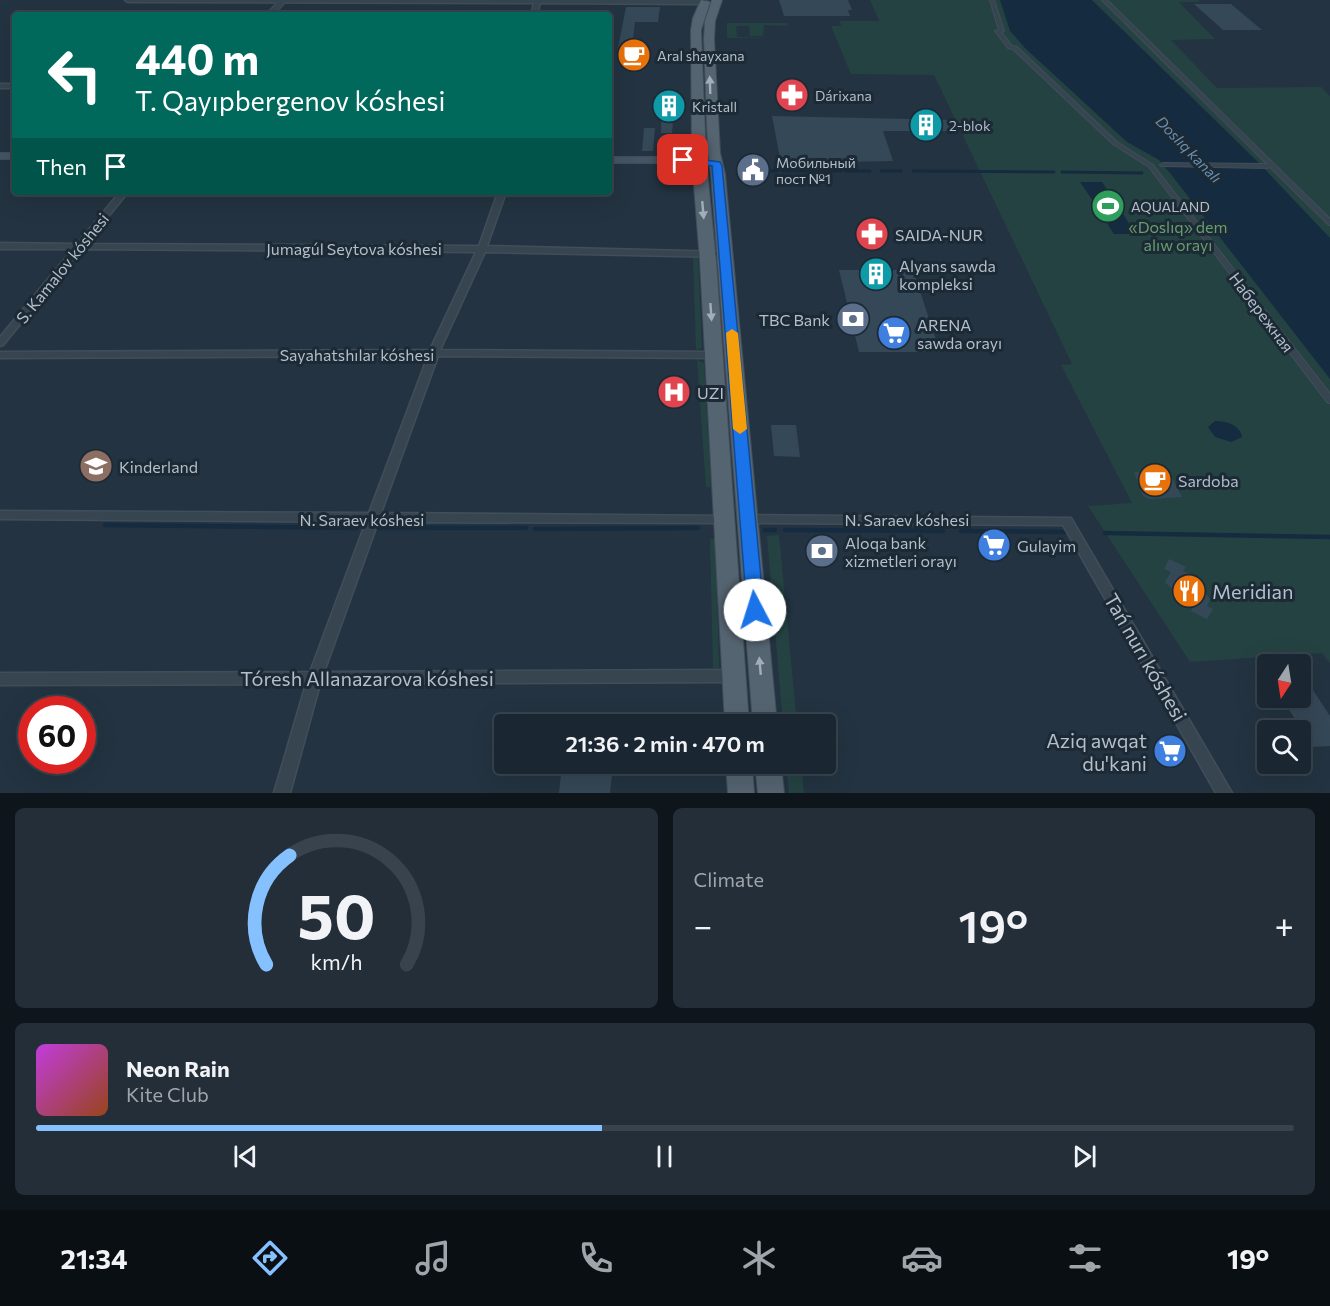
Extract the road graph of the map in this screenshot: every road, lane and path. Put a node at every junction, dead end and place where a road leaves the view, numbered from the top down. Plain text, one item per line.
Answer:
1 (128, 0) edge
2 (282, 0) edge
3 (701, 0) edge
4 (717, 0) edge
5 (992, 0) edge
6 (1104, 0) edge
7 (538, 1) edge
8 (272, 12) edge
9 (703, 63) junction
10 (612, 160) edge
11 (678, 163) junction
12 (699, 163) junction
13 (716, 164) junction
14 (1163, 165) dead end
15 (612, 166) edge
16 (1267, 166) dead end
17 (121, 195) edge
18 (501, 195) edge
19 (1330, 223) edge
20 (0, 246) edge
21 (78, 247) junction
22 (482, 249) junction
23 (715, 254) junction
24 (0, 344) edge
25 (434, 354) junction
26 (0, 355) edge
27 (714, 355) junction
28 (1330, 400) edge
29 (0, 515) edge
30 (373, 519) junction
31 (747, 519) junction
32 (725, 520) junction
33 (1067, 521) joint
34 (734, 676) junction
35 (315, 678) junction
36 (0, 679) edge
37 (736, 714) edge
38 (764, 714) edge
39 (740, 774) edge
40 (769, 774) edge
41 (282, 793) edge
42 (741, 793) edge
43 (771, 793) edge
44 (1224, 793) edge

1 - 2 street
2 - 7 street
2 - 8 street
3 - 7 street
3 - 9 main road
4 - 9 main road
5 - 28 street, Набережная
6 - 19 street
9 - 12 main road
13 -> 9 main road
10 - 11 main road
11 - 12 main road
11 - 15 main road
12 - 13 main road
12 -> 23 main road
13 - 23 main road
14 - 16 street
17 - 21 street, S. Kamalov kóshesi
18 - 22 street
20 - 21 street, Jumagúl Seytova kóshesi
21 - 22 street, Jumagúl Seytova kóshesi
21 - 24 street, S. Kamalov kóshesi
22 - 23 street, Jumagúl Seytova kóshesi
22 - 25 street
23 -> 27 main road
23 - 31 main road
25 - 26 street, Sayahatshılar kóshesi
25 - 27 street, Sayahatshılar kóshesi
25 - 30 street
27 - 32 main road
29 - 30 street, N. Saraev kóshesi
30 - 32 street, N. Saraev kóshesi
30 - 35 street
31 - 33 street, N. Saraev kóshesi
38 -> 31 main road
32 - 34 main road
33 - 44 street, Tań nurı kóshesi
34 - 35 street, Tóresh Allanazarova kóshesi
34 - 37 main road
35 - 36 street, Tóresh Allanazarova kóshesi
35 - 41 street
39 - 42 main road
40 - 43 main road

